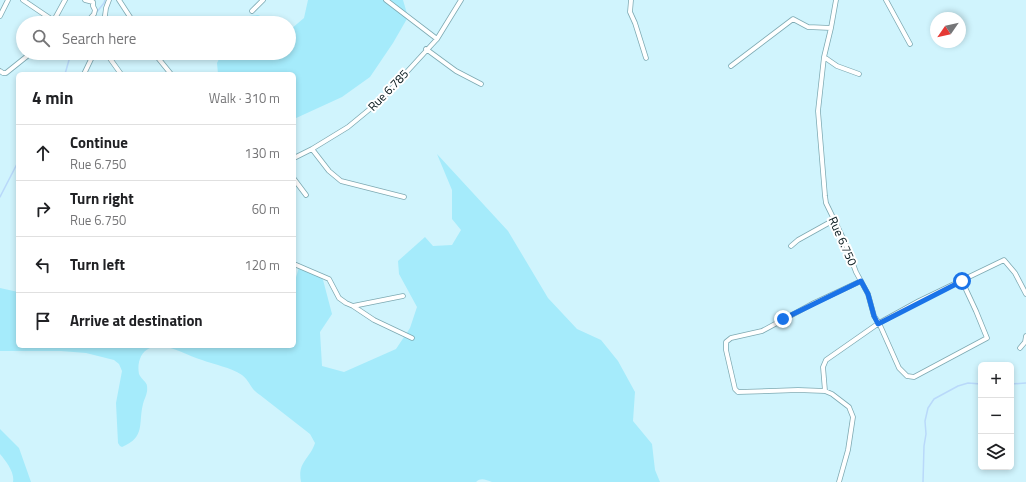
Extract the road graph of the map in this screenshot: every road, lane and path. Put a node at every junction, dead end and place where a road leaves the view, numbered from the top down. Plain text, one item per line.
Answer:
1 (8, 0) edge
2 (22, 0) edge
3 (65, 0) edge
4 (85, 0) edge
5 (109, 0) edge
6 (119, 0) edge
7 (263, 0) edge
8 (386, 0) edge
9 (461, 0) edge
10 (631, 0) edge
11 (836, 0) edge
12 (886, 0) edge
13 (252, 11) dead end
14 (0, 16) edge
15 (45, 16) edge
16 (56, 16) edge
17 (92, 16) edge
18 (105, 16) edge
19 (129, 16) edge
20 (831, 28) junction
21 (437, 39) junction
22 (910, 44) dead end
23 (426, 50) junction
24 (824, 57) junction
25 (646, 58) dead end
26 (22, 60) edge
27 (91, 60) edge
28 (111, 60) edge
29 (160, 60) edge
30 (731, 66) dead end
31 (0, 71) edge
32 (85, 72) edge
33 (120, 72) edge
34 (169, 72) edge
35 (859, 74) dead end
36 (481, 84) dead end
37 (312, 149) junction
38 (296, 157) edge
39 (296, 182) edge
40 (306, 195) dead end
41 (404, 197) dead end
42 (834, 220) junction
43 (791, 246) dead end
44 (296, 265) edge
45 (861, 281) junction
46 (962, 281) junction
47 (1026, 294) edge
48 (403, 296) dead end
49 (353, 306) junction
50 (878, 324) junction
51 (1026, 336) edge
52 (412, 338) dead end
53 (1020, 348) dead end
54 (825, 391) junction
55 (839, 482) edge

1 - 14 street
2 - 15 street
3 - 16 street
4 - 17 street
5 - 18 street
6 - 19 street
7 - 13 street
8 - 21 street
9 - 21 street, Rue 6.785
10 - 25 street
11 - 20 street, Rue 6.750
12 - 22 street
20 - 24 street, Rue 6.750
20 - 30 street
21 - 23 street, Rue 6.785
23 - 36 street
23 - 37 street, Rue 6.785
24 - 35 street
24 - 42 street, Rue 6.750
26 - 31 street
27 - 32 street
28 - 33 street
29 - 34 street
37 - 38 street, Rue 6.785
37 - 41 street
39 - 40 street
42 - 43 street
42 - 45 street, Rue 6.750
44 - 49 street
45 - 50 street, Rue 6.750
45 - 54 street
46 - 47 street
46 - 50 street
46 - 50 street, Rue 6.750
48 - 49 street
49 - 52 street
50 - 54 street
51 - 53 street
54 - 55 street

